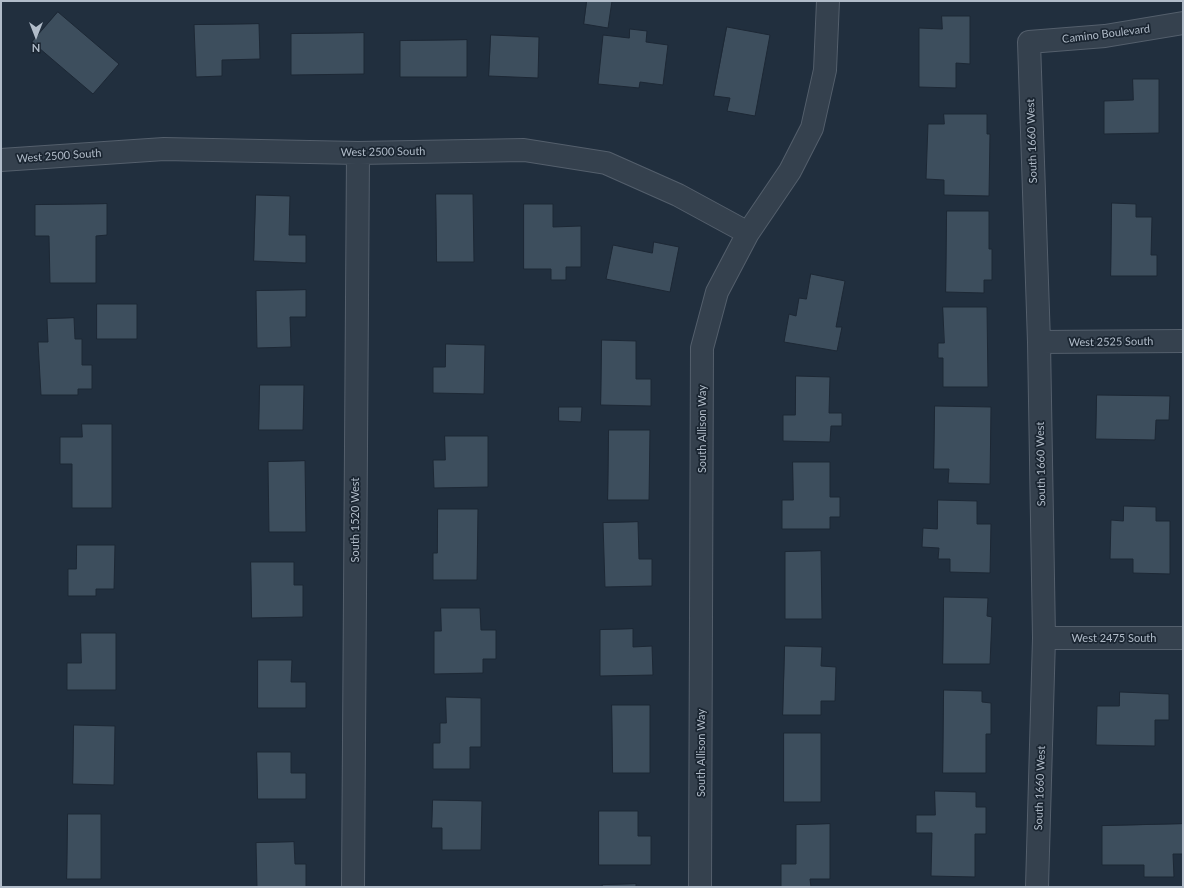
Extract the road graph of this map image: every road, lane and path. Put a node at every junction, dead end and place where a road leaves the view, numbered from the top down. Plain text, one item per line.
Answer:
1 (828, 1) edge
2 (1183, 23) edge
3 (1029, 42) joint
4 (358, 153) junction
5 (1, 160) edge
6 (748, 233) junction
7 (1183, 341) edge
8 (1039, 342) junction
9 (1044, 638) junction
10 (1183, 638) edge
11 (353, 887) edge
12 (700, 887) edge
13 (1037, 887) edge

1 - 6 street, South Allison Way
2 - 3 street, Camino Boulevard
3 - 8 street, South 1660 West
4 - 5 street, West 2500 South
4 - 6 street, West 2500 South
4 - 11 street, South 1520 West
6 - 12 street, South Allison Way
7 - 8 street, West 2525 South
8 - 9 street, South 1660 West
9 - 10 street, West 2475 South
9 - 13 street, South 1660 West

